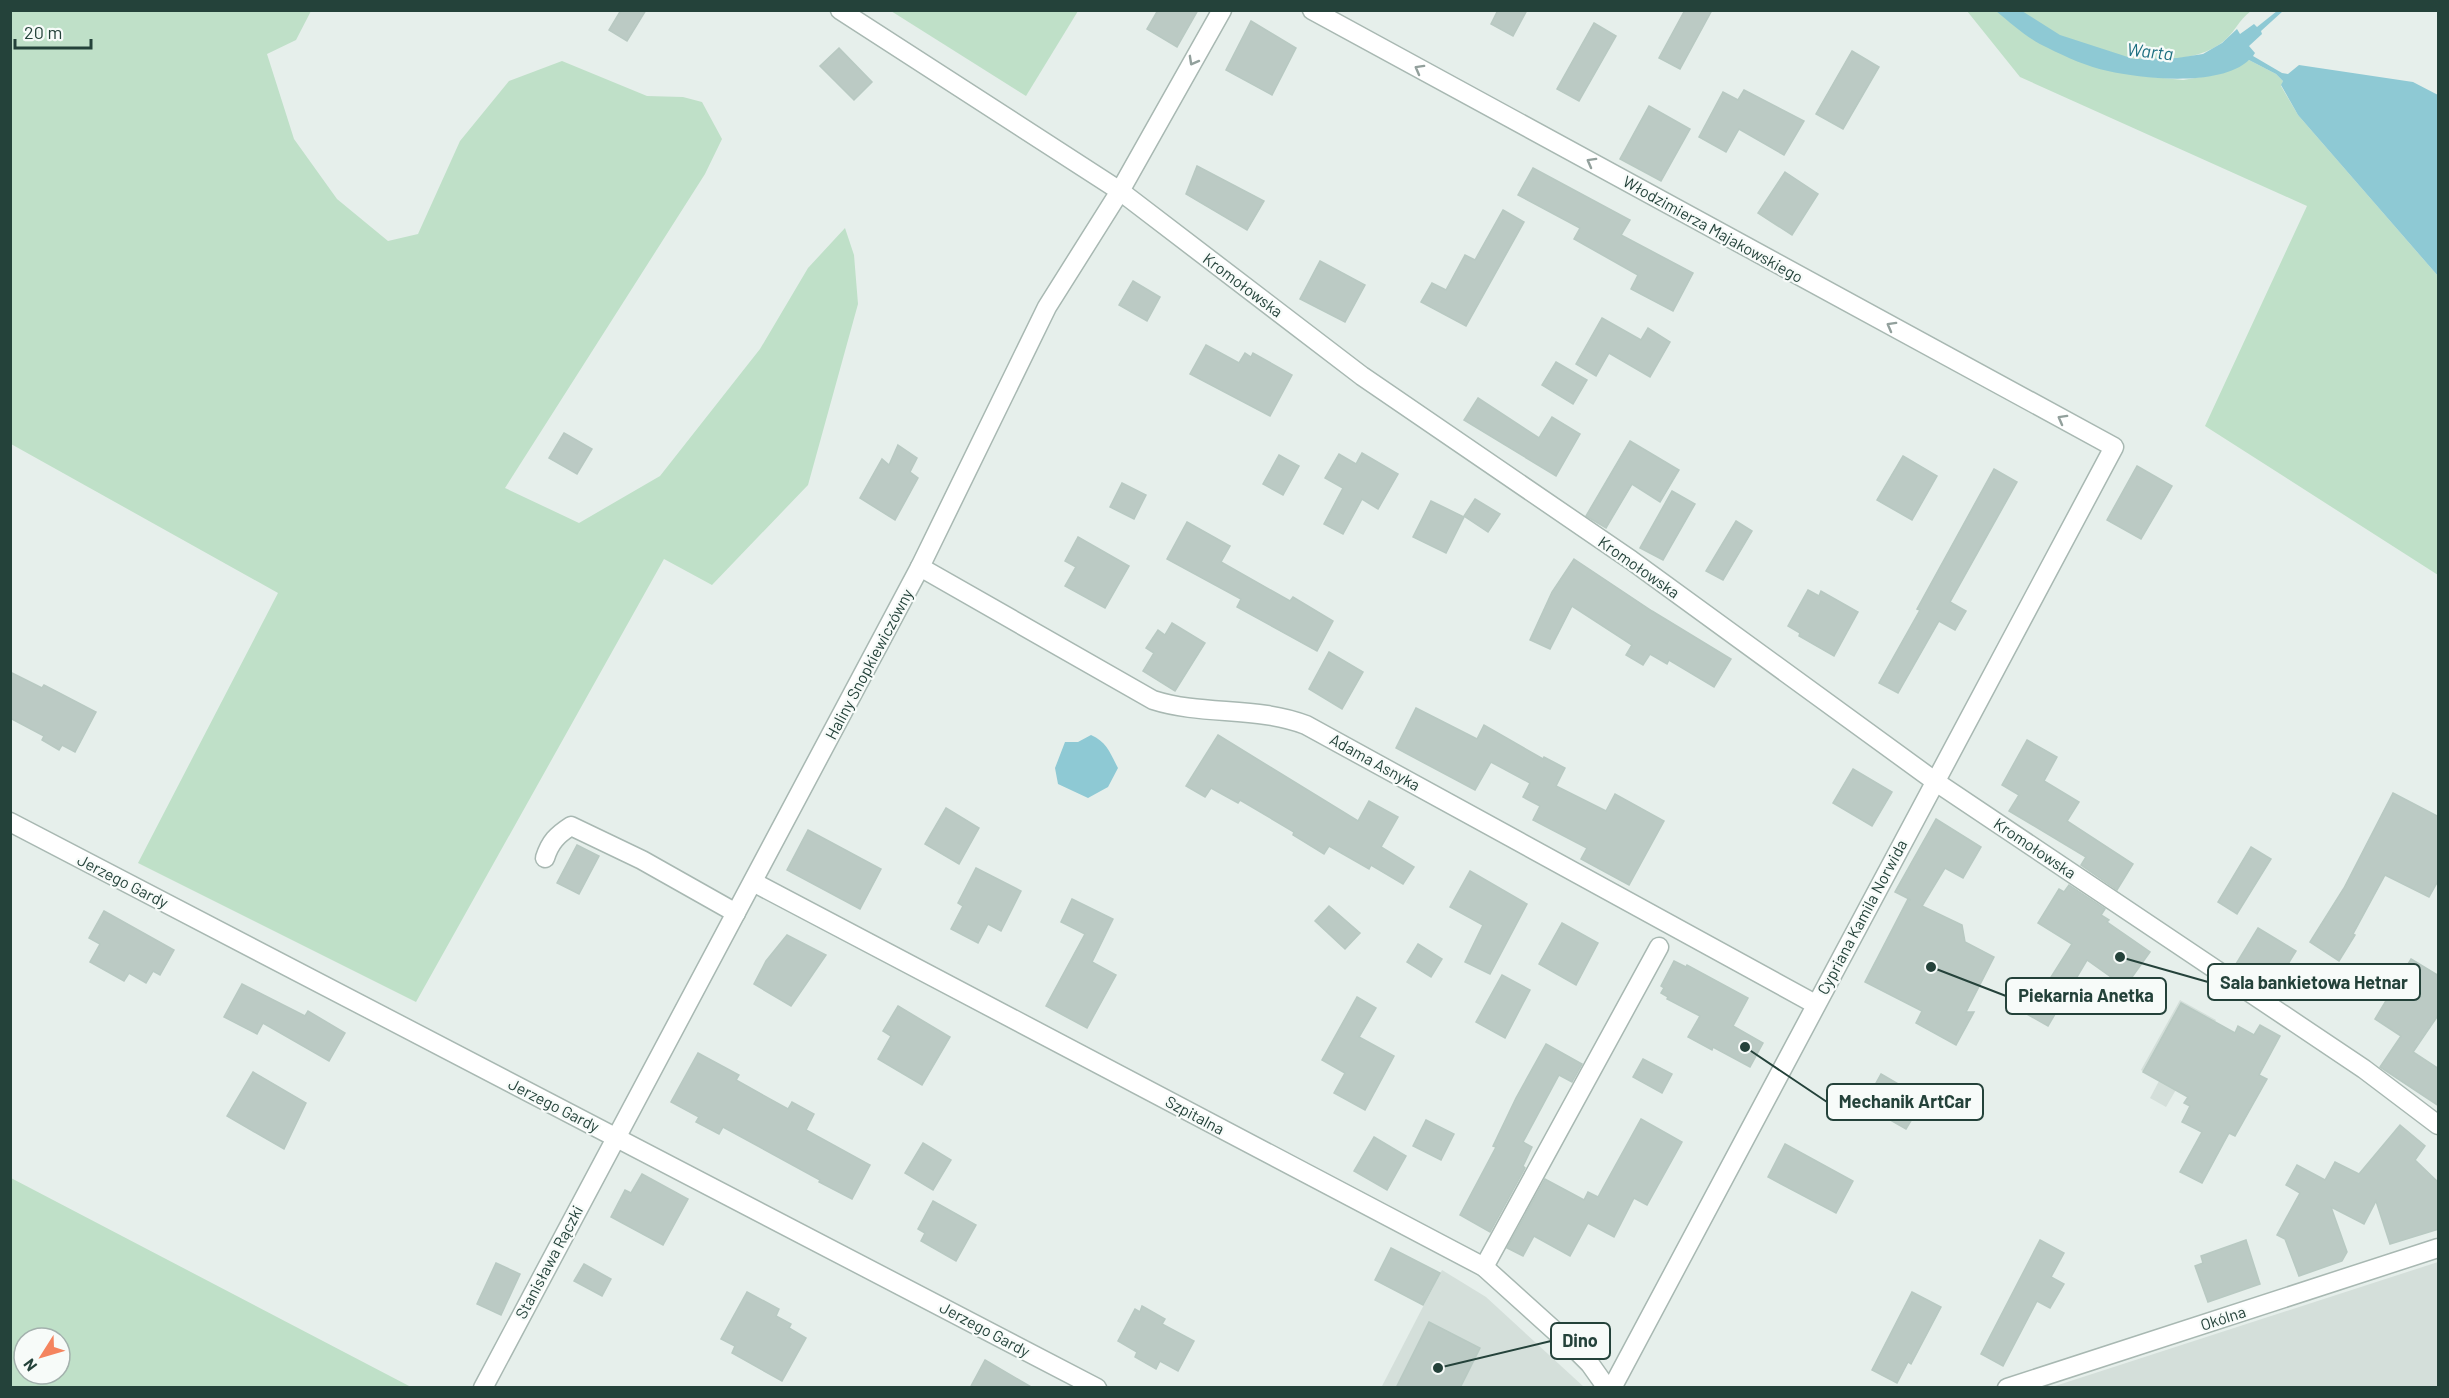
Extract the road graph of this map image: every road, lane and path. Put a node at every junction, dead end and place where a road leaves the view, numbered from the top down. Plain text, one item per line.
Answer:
1 (840, 10) edge
2 (1222, 10) edge
3 (1312, 10) edge
4 (1120, 191) junction
5 (2114, 447) joint
6 (920, 567) junction
7 (1936, 782) junction
8 (10, 822) edge
9 (545, 858) dead end
10 (753, 882) junction
11 (736, 913) junction
12 (1659, 946) dead end
13 (1815, 1004) junction
14 (2439, 1125) edge
15 (616, 1137) junction
16 (2439, 1248) edge
17 (1484, 1267) junction
18 (483, 1388) edge
19 (1098, 1388) edge
20 (1607, 1388) edge
21 (1612, 1388) edge
22 (2007, 1388) edge

1 - 4 street, Kromołowska
2 -> 4 street
5 -> 3 street, Włodzimierza Majakowskiego
4 - 6 street, Haliny Snopkiewiczówny
4 - 7 street, Kromołowska
5 - 7 street, Cypriana Kamila Norwida
6 - 10 street, Haliny Snopkiewiczówny
6 - 13 street, Adama Asnyka
7 - 13 street, Cypriana Kamila Norwida
7 - 14 street, Kromołowska
8 - 15 street, Jerzego Gardy
9 - 11 street
10 - 11 street, Haliny Snopkiewiczówny
10 - 17 street, Szpitalna
11 - 15 street, Haliny Snopkiewiczówny
12 - 17 street
13 - 21 street, Cypriana Kamila Norwida
15 - 18 street, Stanisława Rączki
15 - 19 street, Jerzego Gardy
16 - 22 street, Okólna
17 - 20 street, Szpitalna

